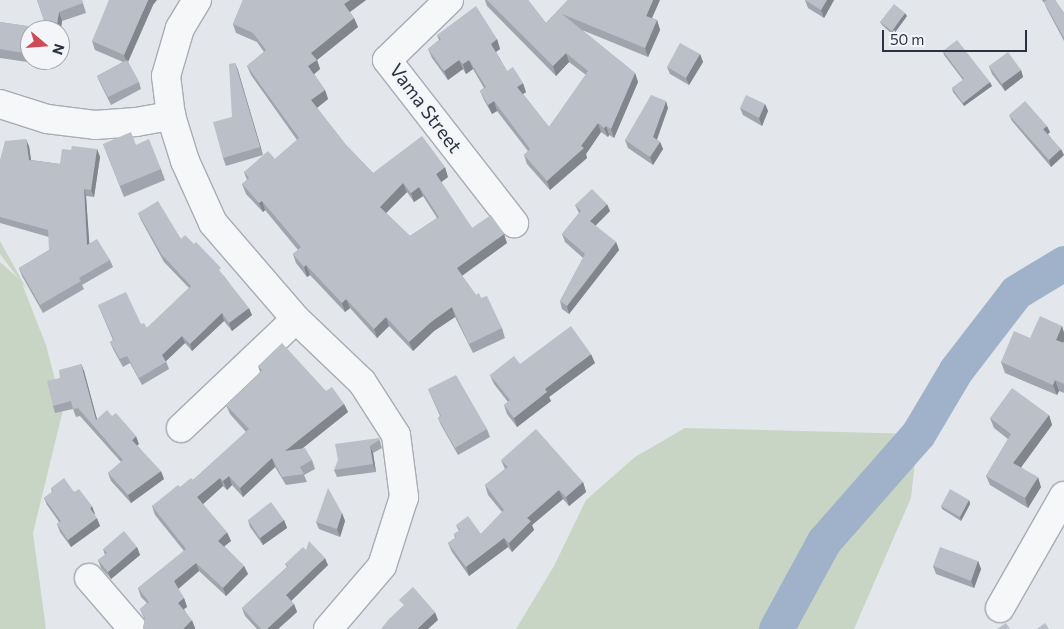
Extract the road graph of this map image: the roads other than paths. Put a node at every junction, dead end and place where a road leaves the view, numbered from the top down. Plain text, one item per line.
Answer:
1 (197, 0) edge
2 (450, 0) edge
3 (0, 104) edge
4 (171, 116) junction
5 (514, 223) dead end
6 (296, 319) junction
7 (181, 428) dead end
8 (1064, 496) edge
9 (89, 578) dead end
10 (1000, 608) dead end
11 (133, 629) edge
12 (328, 629) edge

1 - 4 street
2 - 5 street, Vama Street
3 - 4 street
4 - 6 street
6 - 7 street
6 - 12 street
8 - 10 street
9 - 11 street

